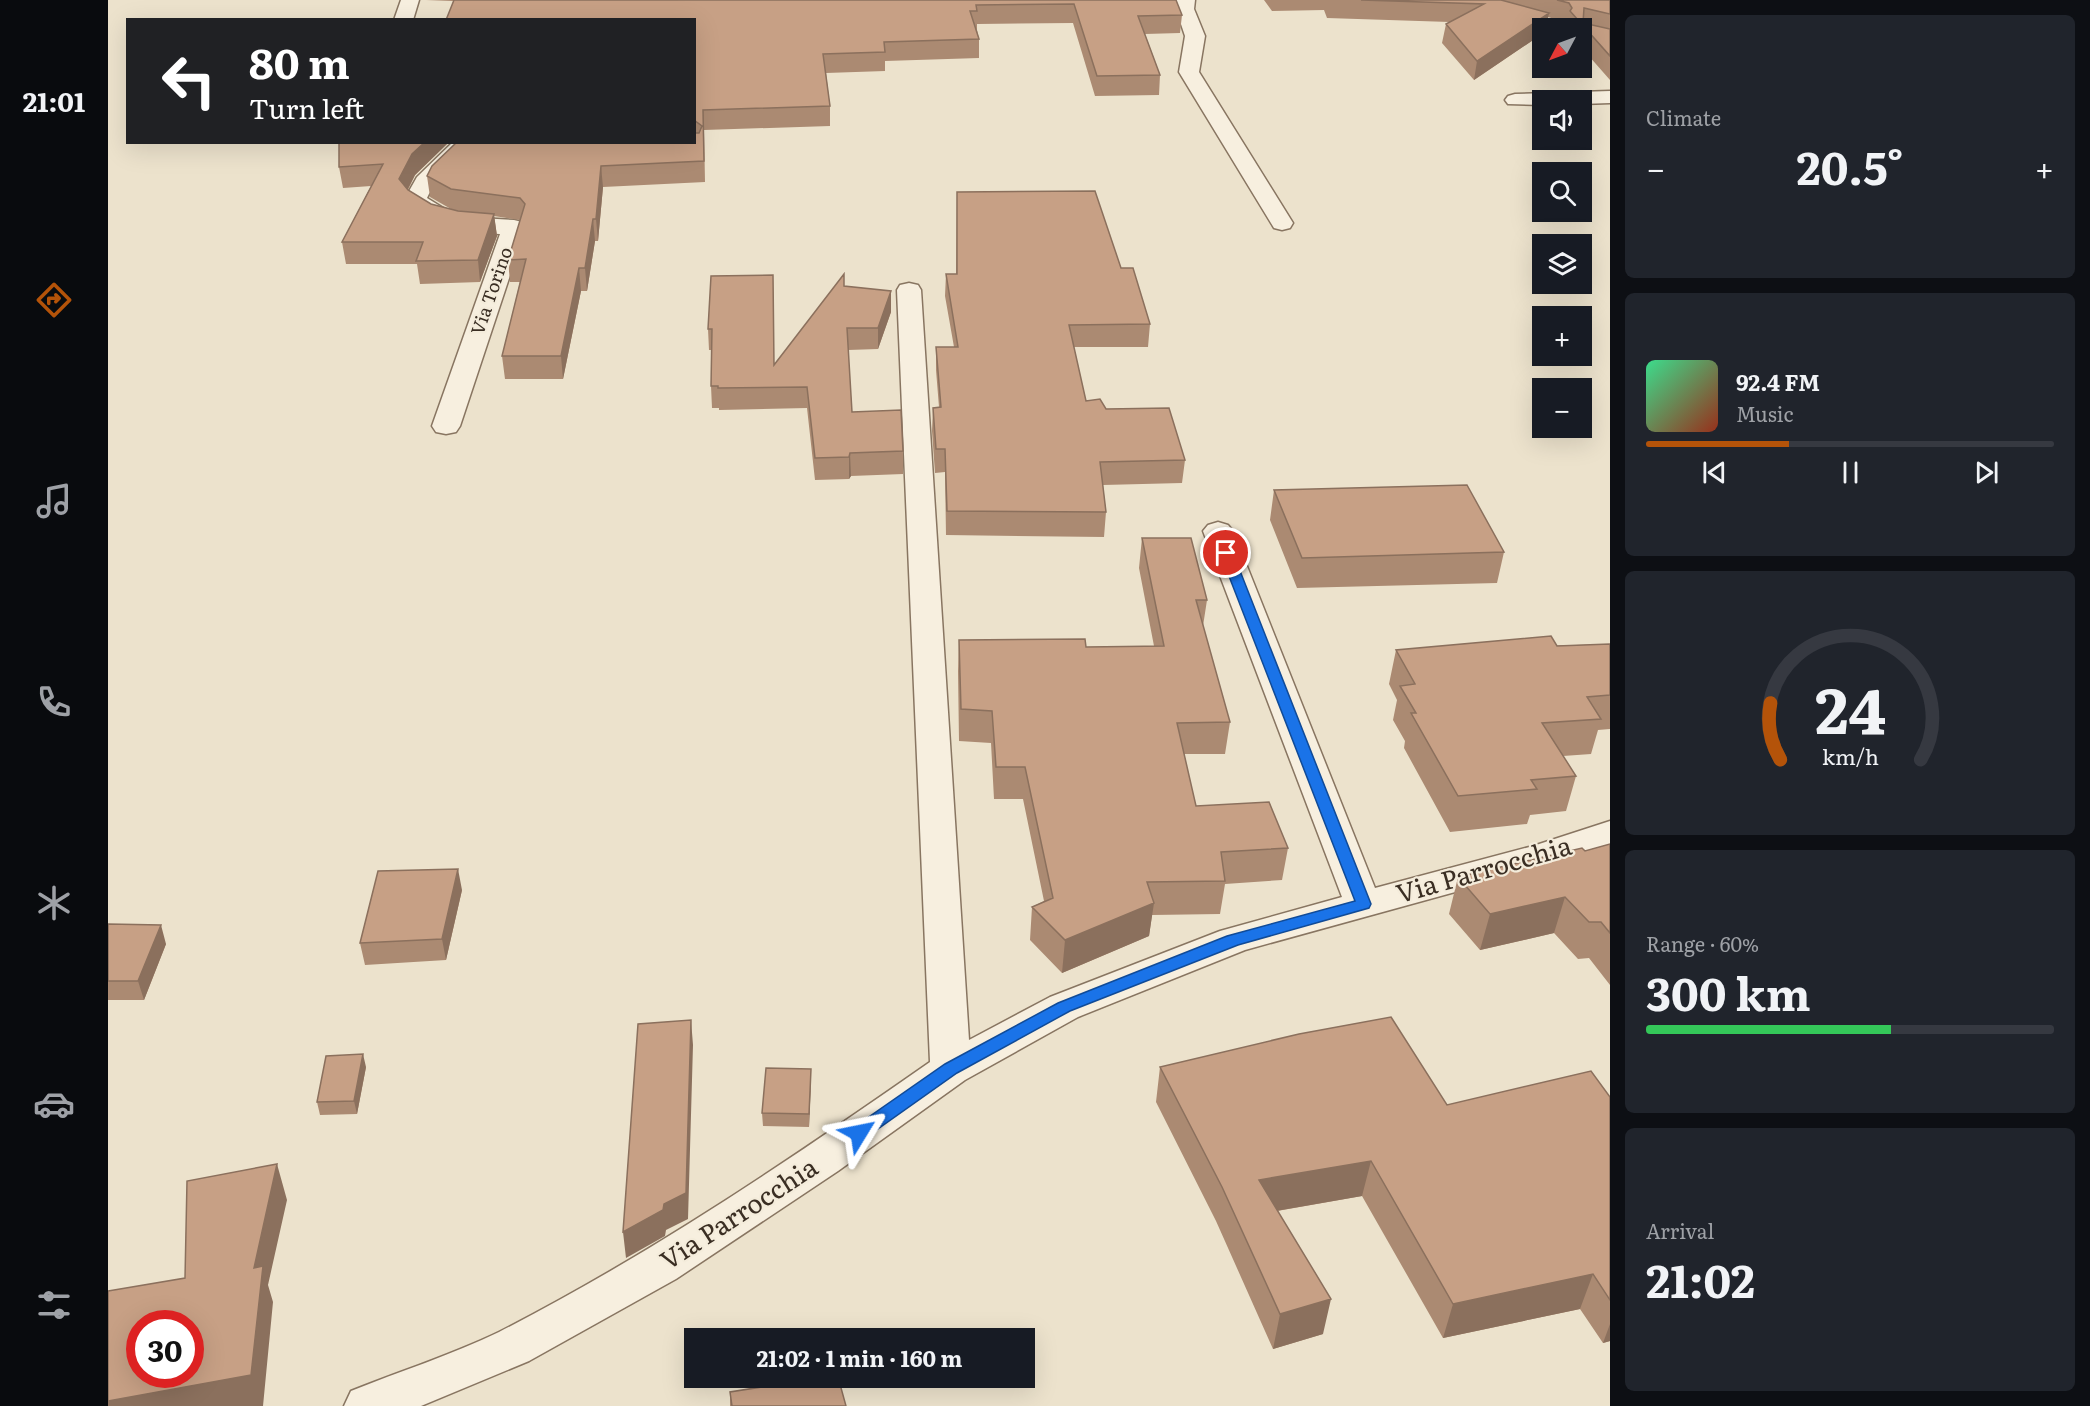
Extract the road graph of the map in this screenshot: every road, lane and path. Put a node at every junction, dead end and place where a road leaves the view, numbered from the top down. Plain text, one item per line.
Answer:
1 (410, 0) edge
2 (1186, 0) edge
3 (1458, 0) edge
4 (404, 18) edge
5 (1532, 21) edge
6 (1610, 97) edge
7 (1515, 100) dead end
8 (468, 148) edge
9 (1281, 223) dead end
10 (909, 290) dead end
11 (446, 426) dead end
12 (1218, 531) dead end
13 (1610, 833) edge
14 (1364, 904) junction
15 (951, 1069) junction
16 (368, 1406) edge

1 - 4 street
2 - 9 street
3 - 5 street
6 - 7 street
8 - 11 street, Via Torino
10 - 15 street
12 - 14 street
13 - 14 street, Via Parrocchia
14 - 15 street, Via Parrocchia
15 - 16 street, Via Parrocchia

